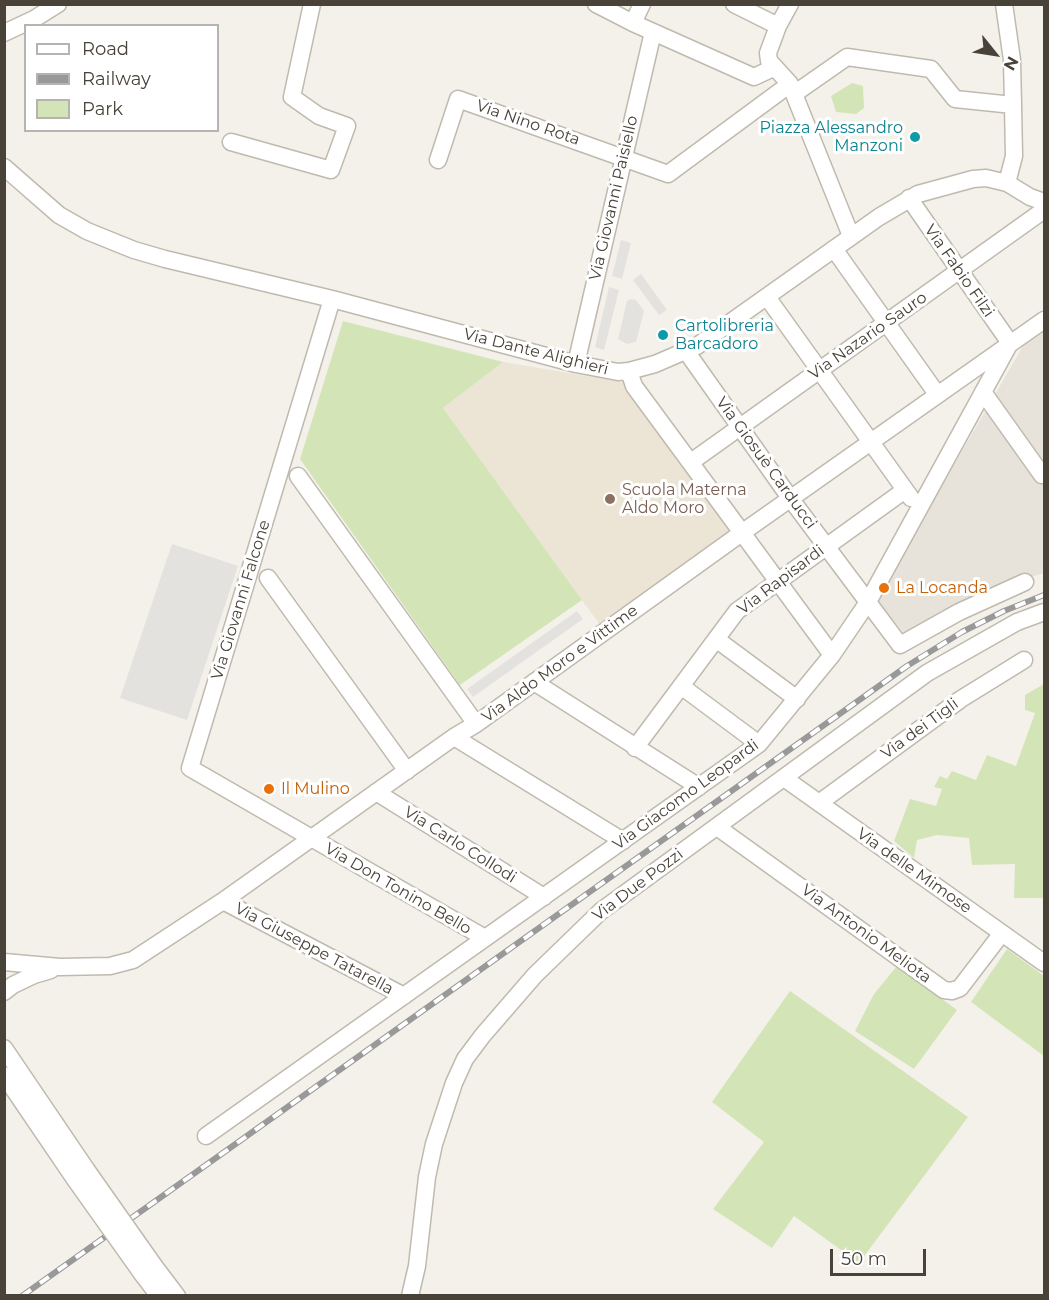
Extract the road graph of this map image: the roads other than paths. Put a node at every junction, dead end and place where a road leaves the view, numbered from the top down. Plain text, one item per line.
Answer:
1 (58, 4) edge
2 (312, 4) edge
3 (596, 4) edge
4 (642, 4) edge
5 (734, 4) edge
6 (790, 4) edge
7 (1004, 4) edge
8 (633, 23) junction
9 (778, 26) junction
10 (653, 32) junction
11 (4, 33) edge
12 (773, 68) junction
13 (792, 89) junction
14 (1013, 105) junction
15 (231, 142) dead end
16 (624, 157) junction
17 (438, 160) dead end
18 (4, 167) edge
19 (1007, 183) junction
20 (909, 198) junction
21 (1044, 202) edge
22 (1044, 210) edge
23 (851, 236) junction
24 (834, 249) junction
25 (960, 271) junction
26 (767, 297) junction
27 (332, 299) junction
28 (1044, 320) edge
29 (887, 323) junction
30 (1010, 343) junction
31 (686, 351) junction
32 (576, 364) junction
33 (629, 371) junction
34 (819, 371) junction
35 (983, 392) junction
36 (937, 394) junction
37 (740, 428) junction
38 (870, 442) junction
39 (691, 462) junction
40 (1044, 474) edge
41 (298, 476) dead end
42 (905, 490) junction
43 (790, 498) junction
44 (919, 509) junction
45 (743, 532) junction
46 (826, 546) junction
47 (268, 578) dead end
48 (778, 581) junction
49 (1025, 582) dead end
50 (868, 602) junction
51 (1044, 612) edge
52 (716, 639) junction
53 (832, 655) junction
54 (1024, 660) dead end
55 (534, 681) junction
56 (681, 686) junction
57 (797, 699) junction
58 (476, 724) junction
59 (454, 737) junction
60 (759, 744) junction
61 (635, 748) junction
62 (407, 771) junction
63 (784, 778) junction
64 (699, 787) junction
65 (376, 792) junction
66 (819, 803) junction
67 (717, 827) junction
68 (311, 839) junction
69 (623, 841) junction
70 (544, 897) junction
71 (223, 901) junction
72 (1002, 933) junction
73 (485, 939) junction
74 (4, 962) edge
75 (1044, 963) edge
76 (60, 967) junction
77 (4, 992) edge
78 (404, 996) junction
79 (4, 1048) edge
80 (4, 1075) edge
81 (206, 1136) dead end
82 (80, 1173) junction
83 (149, 1271) junction
84 (159, 1296) edge
85 (177, 1296) edge
86 (410, 1296) edge

1 - 11 street
2 - 15 street
3 - 8 street
4 - 8 street
5 - 9 street
6 - 9 street
7 - 14 street
8 - 10 street
9 - 12 street
10 - 12 street
10 - 16 street, Via Giovanni Paisiello
12 - 13 street
13 - 14 street
13 - 16 street
13 - 23 street
14 - 19 street
16 - 17 street, Via Nino Rota
16 - 32 street, Via Giovanni Paisiello
18 - 27 street, Via Dante Alighieri
19 - 20 street, Via Dante Alighieri
19 - 21 street, Via Dante Alighieri
20 - 23 street, Via Dante Alighieri
20 - 25 street, Via Fabio Filzi
22 - 25 street, Via Nazario Sauro
23 - 24 street, Via Dante Alighieri
24 - 26 street, Via Dante Alighieri
24 - 29 street
25 - 29 street, Via Nazario Sauro
25 - 30 street, Via Fabio Filzi
26 - 31 street, Via Dante Alighieri
26 - 34 street
27 - 32 street, Via Dante Alighieri
27 - 68 street, Via Giovanni Falcone
28 - 30 street, Via Aldo Moro e Vittime
29 - 34 street, Via Nazario Sauro
29 - 36 street
30 - 35 street, Via Giacomo Leopardi
30 - 36 street, Via Aldo Moro e Vittime
31 - 33 street, Via Dante Alighieri
31 - 37 street, Via Giosuè Carducci
32 - 33 street, Via Dante Alighieri
33 - 39 street
34 - 37 street, Via Nazario Sauro
34 - 38 street
35 - 40 street
35 - 44 street, Via Giacomo Leopardi
36 - 38 street, Via Aldo Moro e Vittime
37 - 39 street, Via Nazario Sauro
37 - 43 street, Via Giosuè Carducci
38 - 42 street
38 - 43 street, Via Aldo Moro e Vittime
39 - 45 street
41 - 58 street
42 - 44 street
42 - 46 street, Via Rapisardi
43 - 45 street, Via Aldo Moro e Vittime
43 - 46 street, Via Giosuè Carducci
44 - 50 street, Via Giacomo Leopardi
45 - 48 street
45 - 55 street, Via Aldo Moro e Vittime
46 - 48 street, Via Rapisardi
46 - 50 street, Via Giosuè Carducci
47 - 62 street
48 - 52 street, Via Rapisardi
48 - 53 street
49 - 50 street, Via Giosuè Carducci
50 - 53 street, Via Giacomo Leopardi
51 - 63 street, Via Due Pozzi
52 - 56 street, Via Rapisardi
52 - 57 street
53 - 57 street, Via Giacomo Leopardi
54 - 66 street, Via dei Tigli
55 - 58 street, Via Aldo Moro e Vittime
55 - 61 street
56 - 60 street
56 - 61 street, Via Rapisardi
57 - 60 street, Via Giacomo Leopardi
58 - 59 street, Via Aldo Moro e Vittime
59 - 62 street, Via Aldo Moro e Vittime
59 - 69 street
60 - 64 street, Via Giacomo Leopardi
61 - 64 street
62 - 65 street, Via Aldo Moro e Vittime
63 - 66 street, Via delle Mimose
63 - 67 street, Via Due Pozzi
64 - 69 street, Via Giacomo Leopardi
65 - 68 street, Via Aldo Moro e Vittime
65 - 70 street, Via Carlo Collodi
66 - 72 street, Via delle Mimose
67 - 72 street, Via Antonio Meliota
67 - 86 street, Via Due Pozzi
68 - 71 street, Via Aldo Moro e Vittime
68 - 73 street, Via Don Tonino Bello
69 - 70 street, Via Giacomo Leopardi
70 - 73 street, Via Giacomo Leopardi
71 - 76 street, Via Aldo Moro e Vittime
71 - 78 street, Via Giuseppe Tatarella
72 - 75 street, Via delle Mimose
73 - 78 street, Via Giacomo Leopardi
74 - 76 street, Via Aldo Moro e Vittime
76 - 77 street, Via Aldo Moro e Vittime
78 - 81 street, Via Giacomo Leopardi
79 - 82 street
80 - 82 street
82 - 83 street, bridge
83 - 84 street
83 - 85 street

